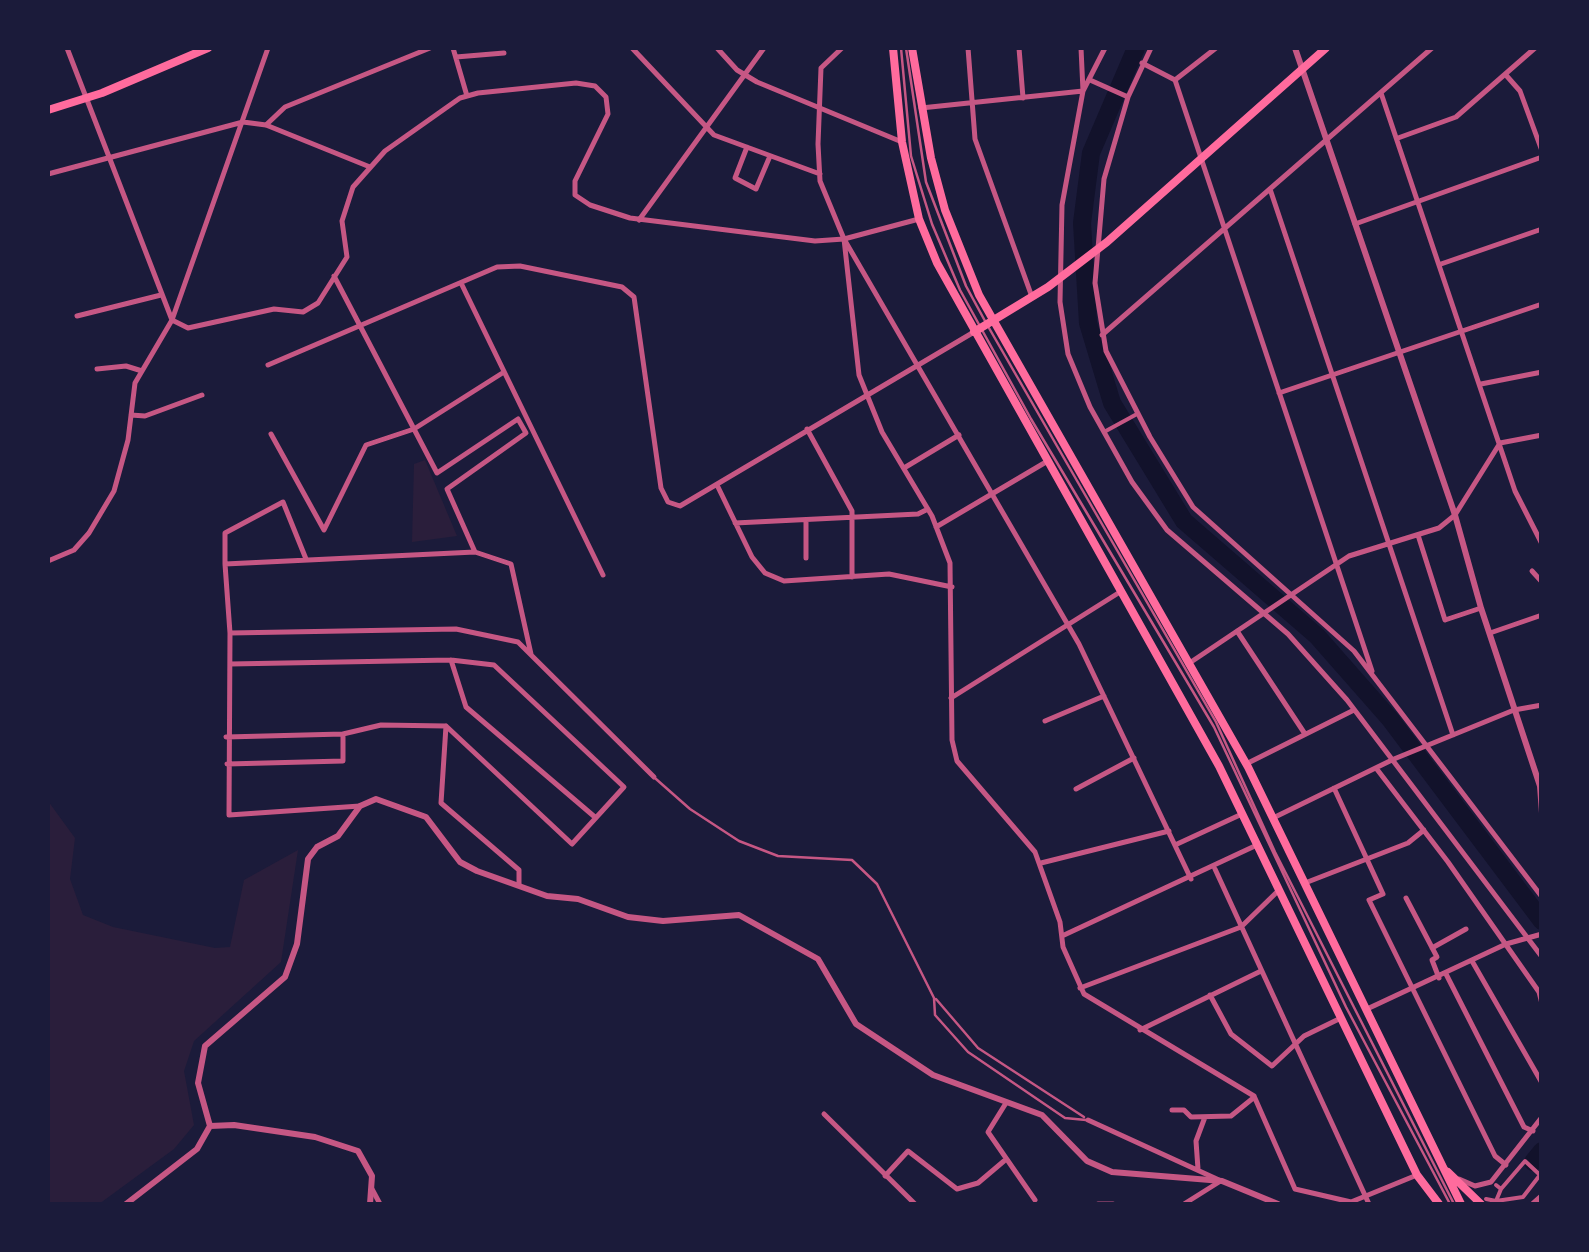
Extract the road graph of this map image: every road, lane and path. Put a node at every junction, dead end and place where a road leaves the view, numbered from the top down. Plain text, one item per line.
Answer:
1 (67, 48) edge
2 (208, 48) edge
3 (268, 48) edge
4 (430, 48) edge
5 (453, 48) edge
6 (632, 48) edge
7 (718, 48) edge
8 (764, 48) edge
9 (842, 48) edge
10 (903, 48) edge
11 (968, 48) edge
12 (1019, 48) edge
13 (1081, 48) edge
14 (1104, 48) edge
15 (1152, 48) edge
16 (1216, 48) edge
17 (1295, 48) edge
18 (1326, 48) edge
19 (1432, 48) edge
20 (1534, 48) edge
21 (504, 52) dead end
22 (456, 58) junction
23 (1142, 63) junction
24 (1302, 68) junction
25 (744, 74) junction
26 (1505, 74) junction
27 (1090, 80) junction
28 (1175, 80) junction
29 (1083, 91) junction
30 (1381, 93) junction
31 (467, 96) junction
32 (1128, 97) junction
33 (89, 98) junction
34 (1022, 98) junction
35 (972, 101) junction
36 (919, 108) junction
37 (48, 110) edge
38 (819, 110) junction
39 (244, 122) junction
40 (266, 125) junction
41 (705, 128) junction
42 (1397, 138) junction
43 (902, 142) junction
44 (1327, 144) junction
45 (747, 147) junction
46 (1542, 154) edge
47 (770, 156) junction
48 (109, 158) junction
49 (1202, 160) junction
50 (370, 167) junction
51 (48, 174) edge
52 (820, 174) junction
53 (1270, 190) junction
54 (1419, 200) junction
55 (919, 219) junction
56 (639, 220) junction
57 (1355, 224) junction
58 (1542, 229) edge
59 (1224, 230) junction
60 (844, 239) junction
61 (1441, 264) junction
62 (334, 276) junction
63 (461, 284) junction
64 (162, 294) junction
65 (1032, 297) junction
66 (1542, 304) edge
67 (76, 316) dead end
68 (172, 320) junction
69 (358, 322) junction
70 (984, 326) junction
71 (1463, 330) junction
72 (1102, 335) junction
73 (1396, 353) junction
74 (268, 364) dead end
75 (919, 365) junction
76 (97, 369) dead end
77 (142, 372) junction
78 (504, 372) junction
79 (1542, 372) edge
80 (1332, 375) junction
81 (1481, 384) junction
82 (1280, 393) junction
83 (202, 395) dead end
84 (867, 396) junction
85 (1137, 414) junction
86 (132, 415) junction
87 (414, 429) junction
88 (807, 429) junction
89 (1104, 432) junction
90 (271, 434) dead end
91 (959, 435) junction
92 (1542, 435) edge
93 (1500, 443) junction
94 (1046, 462) junction
95 (904, 468) junction
96 (718, 487) junction
97 (992, 495) junction
98 (928, 509) junction
99 (1455, 515) junction
100 (850, 519) junction
101 (806, 522) junction
102 (735, 523) junction
103 (936, 526) junction
104 (1418, 535) junction
105 (1390, 544) junction
106 (1542, 544) edge
107 (475, 552) junction
108 (806, 558) dead end
109 (306, 559) junction
110 (48, 561) edge
111 (225, 564) junction
112 (1337, 564) junction
113 (1532, 571) dead end
114 (603, 574) dead end
115 (852, 577) junction
116 (1540, 580) edge
117 (952, 587) junction
118 (1120, 592) junction
119 (1290, 595) junction
120 (1481, 608) junction
121 (1265, 612) junction
122 (1542, 615) edge
123 (1068, 625) junction
124 (1237, 631) junction
125 (230, 632) junction
126 (1490, 634) junction
127 (531, 654) junction
128 (452, 660) junction
129 (230, 664) junction
130 (1188, 664) junction
131 (1375, 679) junction
132 (1104, 696) junction
133 (950, 698) junction
134 (1542, 705) edge
135 (1354, 710) junction
136 (1514, 710) junction
137 (1046, 721) dead end
138 (446, 726) junction
139 (344, 734) junction
140 (1306, 734) junction
141 (226, 736) junction
142 (1453, 736) junction
143 (1426, 746) junction
144 (1134, 758) junction
145 (1393, 760) junction
146 (227, 764) junction
147 (1246, 764) junction
148 (1376, 768) junction
149 (1537, 768) edge
150 (654, 777) joint
151 (1334, 788) junction
152 (1076, 789) dead end
153 (360, 806) junction
154 (1542, 813) edge
155 (1242, 814) junction
156 (596, 818) junction
157 (1272, 818) junction
158 (1424, 830) junction
159 (1169, 831) junction
160 (1176, 845) junction
161 (1257, 845) junction
162 (1368, 860) junction
163 (1040, 863) junction
164 (1215, 868) junction
165 (1192, 879) junction
166 (519, 884) junction
167 (1304, 884) junction
168 (1279, 890) junction
169 (1542, 896) edge
170 (1406, 898) dead end
171 (1241, 927) junction
172 (1466, 929) dead end
173 (1542, 934) edge
174 (1062, 936) junction
175 (1530, 939) junction
176 (1506, 944) junction
177 (1432, 948) junction
178 (1542, 957) edge
179 (1472, 961) junction
180 (1261, 971) junction
181 (1446, 974) junction
182 (1438, 978) junction
183 (1080, 988) junction
184 (1412, 991) junction
185 (1210, 995) junction
186 (934, 998) junction
187 (1542, 1004) edge
188 (1367, 1010) junction
189 (1341, 1018) junction
190 (1140, 1030) junction
191 (1293, 1044) junction
192 (1541, 1081) edge
193 (1254, 1096) junction
194 (1006, 1104) junction
195 (1172, 1110) dead end
196 (824, 1114) dead end
197 (1206, 1117) junction
198 (1542, 1117) edge
199 (1088, 1120) junction
200 (210, 1126) junction
201 (1533, 1131) junction
202 (1004, 1161) junction
203 (1506, 1165) junction
204 (1444, 1168) junction
205 (1198, 1170) junction
206 (1417, 1174) junction
207 (885, 1176) junction
208 (1222, 1181) junction
209 (372, 1189) junction
210 (1542, 1196) edge
211 (1035, 1200) dead end
212 (1496, 1201) junction
213 (1367, 1202) edge
214 (1483, 1202) edge
215 (126, 1204) edge
216 (370, 1204) edge
217 (380, 1204) edge
218 (915, 1204) edge
219 (1098, 1204) edge
220 (1113, 1204) edge
221 (1184, 1204) edge
222 (1278, 1204) edge
223 (1439, 1204) edge
224 (1455, 1204) edge
225 (1533, 1204) edge

1 - 33 street
2 - 33 main road
3 - 39 street
4 - 40 street
5 - 22 street
6 - 41 street
7 - 25 street
8 - 25 street
9 - 38 street
10 - 36 main road
10 - 43 main road
10 - 70 lane
10 - 70 lane
11 - 35 street
12 - 34 street
13 - 29 street
14 - 27 street
15 - 23 street
16 - 28 street
17 - 24 street
18 - 24 main road
19 - 30 street
20 - 26 street
21 - 22 street
22 - 31 street
23 - 28 street
23 - 32 street
24 - 44 street
24 - 49 main road
25 - 38 street
25 - 41 street
26 - 42 street
26 - 46 street
27 - 29 street
27 - 32 street
28 - 49 street
29 - 34 street
29 - 89 street
30 - 42 street
30 - 44 street
31 - 50 street
31 - 56 street
32 - 72 street
33 - 37 main road
33 - 48 street
34 - 35 street
35 - 36 street
35 - 65 street
36 - 70 main road
38 - 43 street
38 - 52 street
39 - 40 street
39 - 48 street
39 - 68 street
40 - 50 street
41 - 45 street
41 - 56 street
42 - 54 street
43 - 55 main road
44 - 53 street
44 - 57 street
45 - 47 street
45 - 47 street
46 - 54 street
47 - 52 street
48 - 51 street
48 - 64 street
49 - 59 street
49 - 65 main road
50 - 62 street
52 - 60 street
53 - 59 street
53 - 80 street
54 - 57 street
54 - 61 street
55 - 60 street
55 - 70 main road
56 - 60 street
57 - 73 street
58 - 61 street
59 - 72 street
59 - 82 street
60 - 75 street
60 - 84 street
61 - 71 street
62 - 68 street
62 - 69 street
63 - 69 street
63 - 78 street
63 - 96 street
64 - 67 street
64 - 68 street
65 - 70 main road
66 - 71 street
68 - 77 street
69 - 74 street
69 - 87 street
70 - 75 street
70 - 94 main road
70 - 130 main road
70 - 224 lane
70 - 224 lane
71 - 73 street
71 - 81 street
72 - 85 street
73 - 80 street
73 - 99 street
75 - 84 street
75 - 91 street
76 - 77 street
77 - 86 street
78 - 87 street
78 - 114 street
79 - 81 street
80 - 82 street
80 - 105 street
81 - 93 street
82 - 112 street
83 - 86 street
84 - 88 street
84 - 95 street
85 - 89 street
85 - 119 street
86 - 110 street
87 - 90 street
87 - 107 street
88 - 96 street
88 - 100 street
89 - 121 street
91 - 95 street
91 - 97 street
92 - 93 street
93 - 99 street
93 - 106 street
94 - 97 street
94 - 118 main road
95 - 98 street
96 - 102 street
97 - 103 street
97 - 123 street
98 - 100 street
98 - 103 street
99 - 104 street
99 - 120 street
100 - 101 street
100 - 115 street
101 - 102 street
101 - 108 street
102 - 115 street
103 - 117 street
104 - 105 street
104 - 120 street
105 - 112 street
105 - 142 street
107 - 109 street
107 - 127 street
109 - 111 street
109 - 111 street
111 - 125 street
112 - 119 street
112 - 131 street
113 - 116 street
115 - 117 street
117 - 133 street
118 - 123 street
118 - 155 main road
119 - 121 street
119 - 131 street
120 - 126 street
121 - 124 street
121 - 135 street
122 - 126 street
123 - 132 street
123 - 133 street
124 - 130 street
124 - 140 street
125 - 127 street
125 - 129 street
126 - 136 street
127 - 150 street
128 - 129 street
128 - 156 street
128 - 156 street
129 - 141 street
130 - 147 main road
131 - 143 street
132 - 137 street
132 - 144 street
133 - 163 street
134 - 136 street
135 - 140 street
135 - 145 street
136 - 142 street
136 - 149 street
138 - 139 street
138 - 156 street
138 - 166 street
139 - 141 street
139 - 146 street
140 - 147 street
141 - 146 street
142 - 143 street
143 - 145 street
143 - 169 street
144 - 152 street
144 - 159 street
145 - 148 street
145 - 175 street
146 - 153 street
147 - 157 main road
148 - 151 street
148 - 158 street
149 - 154 street
150 - 186 lane
151 - 157 street
151 - 162 street
153 - 166 street
153 - 200 street
155 - 160 street
155 - 161 main road
157 - 167 main road
158 - 162 street
158 - 176 street
159 - 160 street
159 - 163 street
160 - 165 street
161 - 164 street
161 - 168 main road
162 - 167 street
162 - 184 street
163 - 174 street
164 - 165 street
164 - 171 street
165 - 174 street
166 - 194 street
167 - 188 main road
168 - 171 street
168 - 189 main road
170 - 177 street
171 - 180 street
171 - 183 street
172 - 177 street
173 - 175 street
174 - 183 street
175 - 176 street
175 - 178 street
176 - 179 street
176 - 187 street
177 - 182 street
179 - 181 street
179 - 192 street
180 - 185 street
180 - 191 street
181 - 182 street
181 - 201 street
182 - 184 street
183 - 190 street
184 - 188 street
184 - 203 street
185 - 190 street
185 - 191 street
186 - 199 lane
186 - 199 lane
188 - 204 main road
189 - 191 street
189 - 206 main road
190 - 193 street
191 - 213 street
193 - 197 street
193 - 213 street
194 - 202 street
194 - 208 street
195 - 197 street
196 - 207 street
197 - 205 street
198 - 201 street
199 - 205 street
200 - 209 street
200 - 215 street
201 - 203 street
202 - 207 street
202 - 211 street
203 - 204 street
204 - 214 main road
204 - 224 main road
205 - 208 street
206 - 213 street
206 - 223 main road
207 - 218 street
208 - 221 street
208 - 222 street
209 - 216 street
209 - 217 street
210 - 225 street
212 - 212 street
212 - 214 street
219 - 220 street

